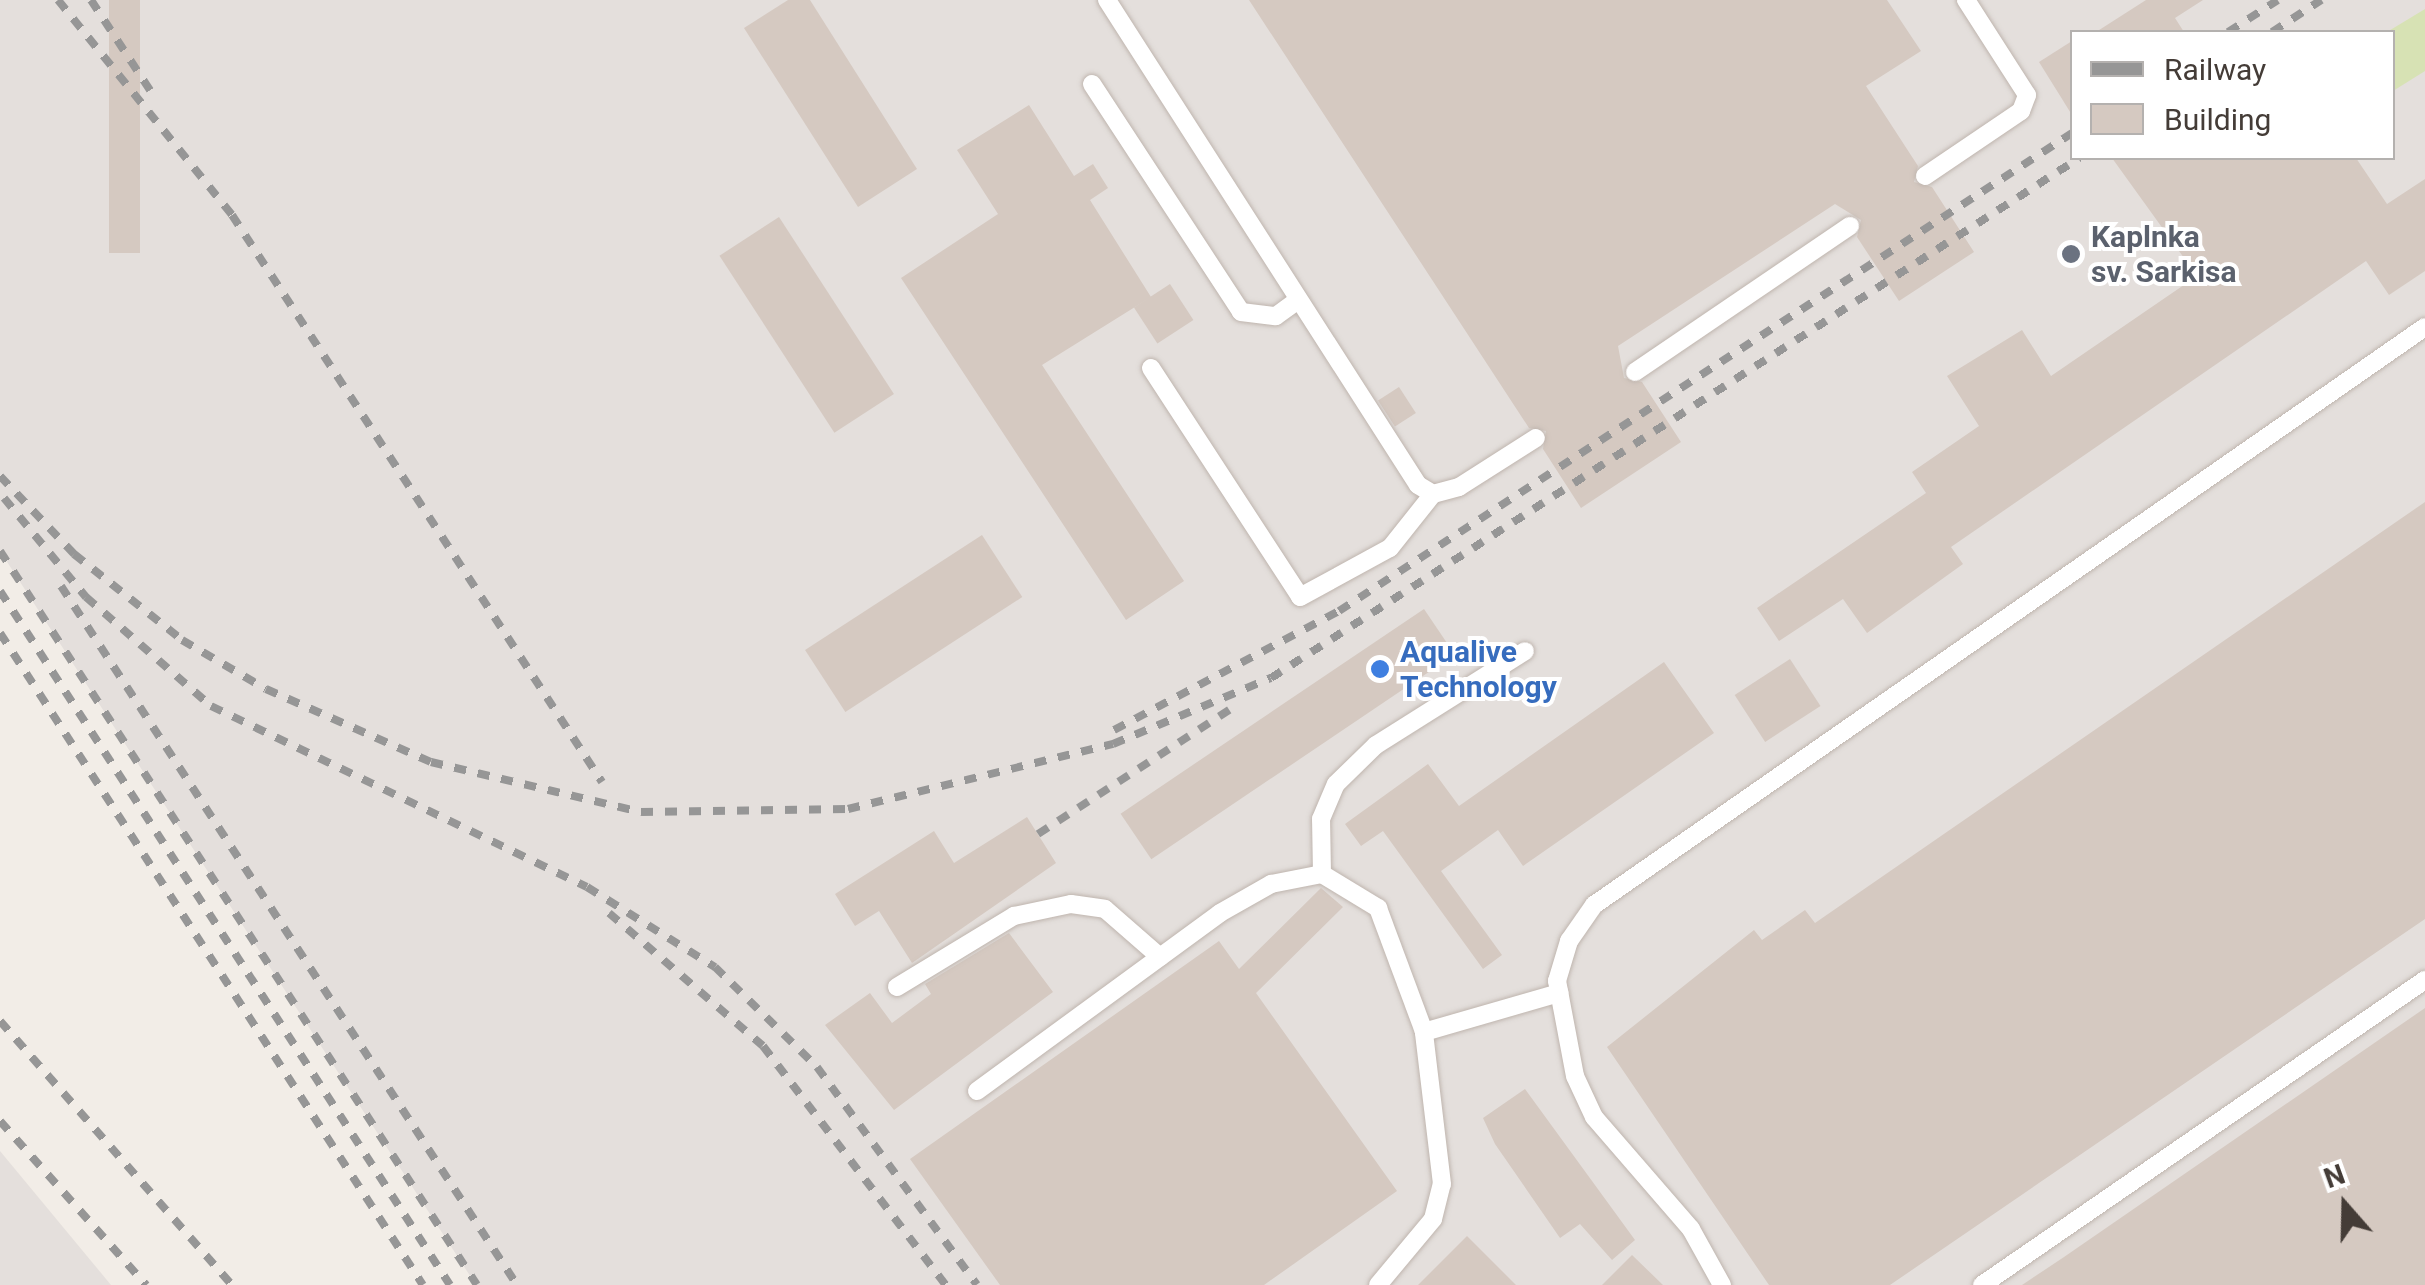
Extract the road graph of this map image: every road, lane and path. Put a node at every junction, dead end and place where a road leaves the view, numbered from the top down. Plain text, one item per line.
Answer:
1 (1107, 0) edge
2 (1966, 0) edge
3 (1092, 84) dead end
4 (1925, 176) dead end
5 (1850, 226) dead end
6 (1298, 300) junction
7 (2425, 327) edge
8 (1151, 368) dead end
9 (1635, 372) dead end
10 (1536, 438) dead end
11 (1433, 494) junction
12 (1525, 652) dead end
13 (1322, 874) junction
14 (1160, 957) junction
15 (2425, 980) edge
16 (898, 988) dead end
17 (1559, 992) junction
18 (1424, 1032) junction
19 (977, 1091) dead end
20 (1378, 1285) edge
21 (1722, 1285) edge
22 (1982, 1285) edge

1 - 6 lane
2 - 4 lane
3 - 6 lane
5 - 9 lane
6 - 11 lane
7 - 17 lane
8 - 11 lane
10 - 11 lane
12 - 13 lane
13 - 14 lane
13 - 18 lane
14 - 16 lane
14 - 19 lane
15 - 22 lane
17 - 18 lane
17 - 21 lane
18 - 20 lane

